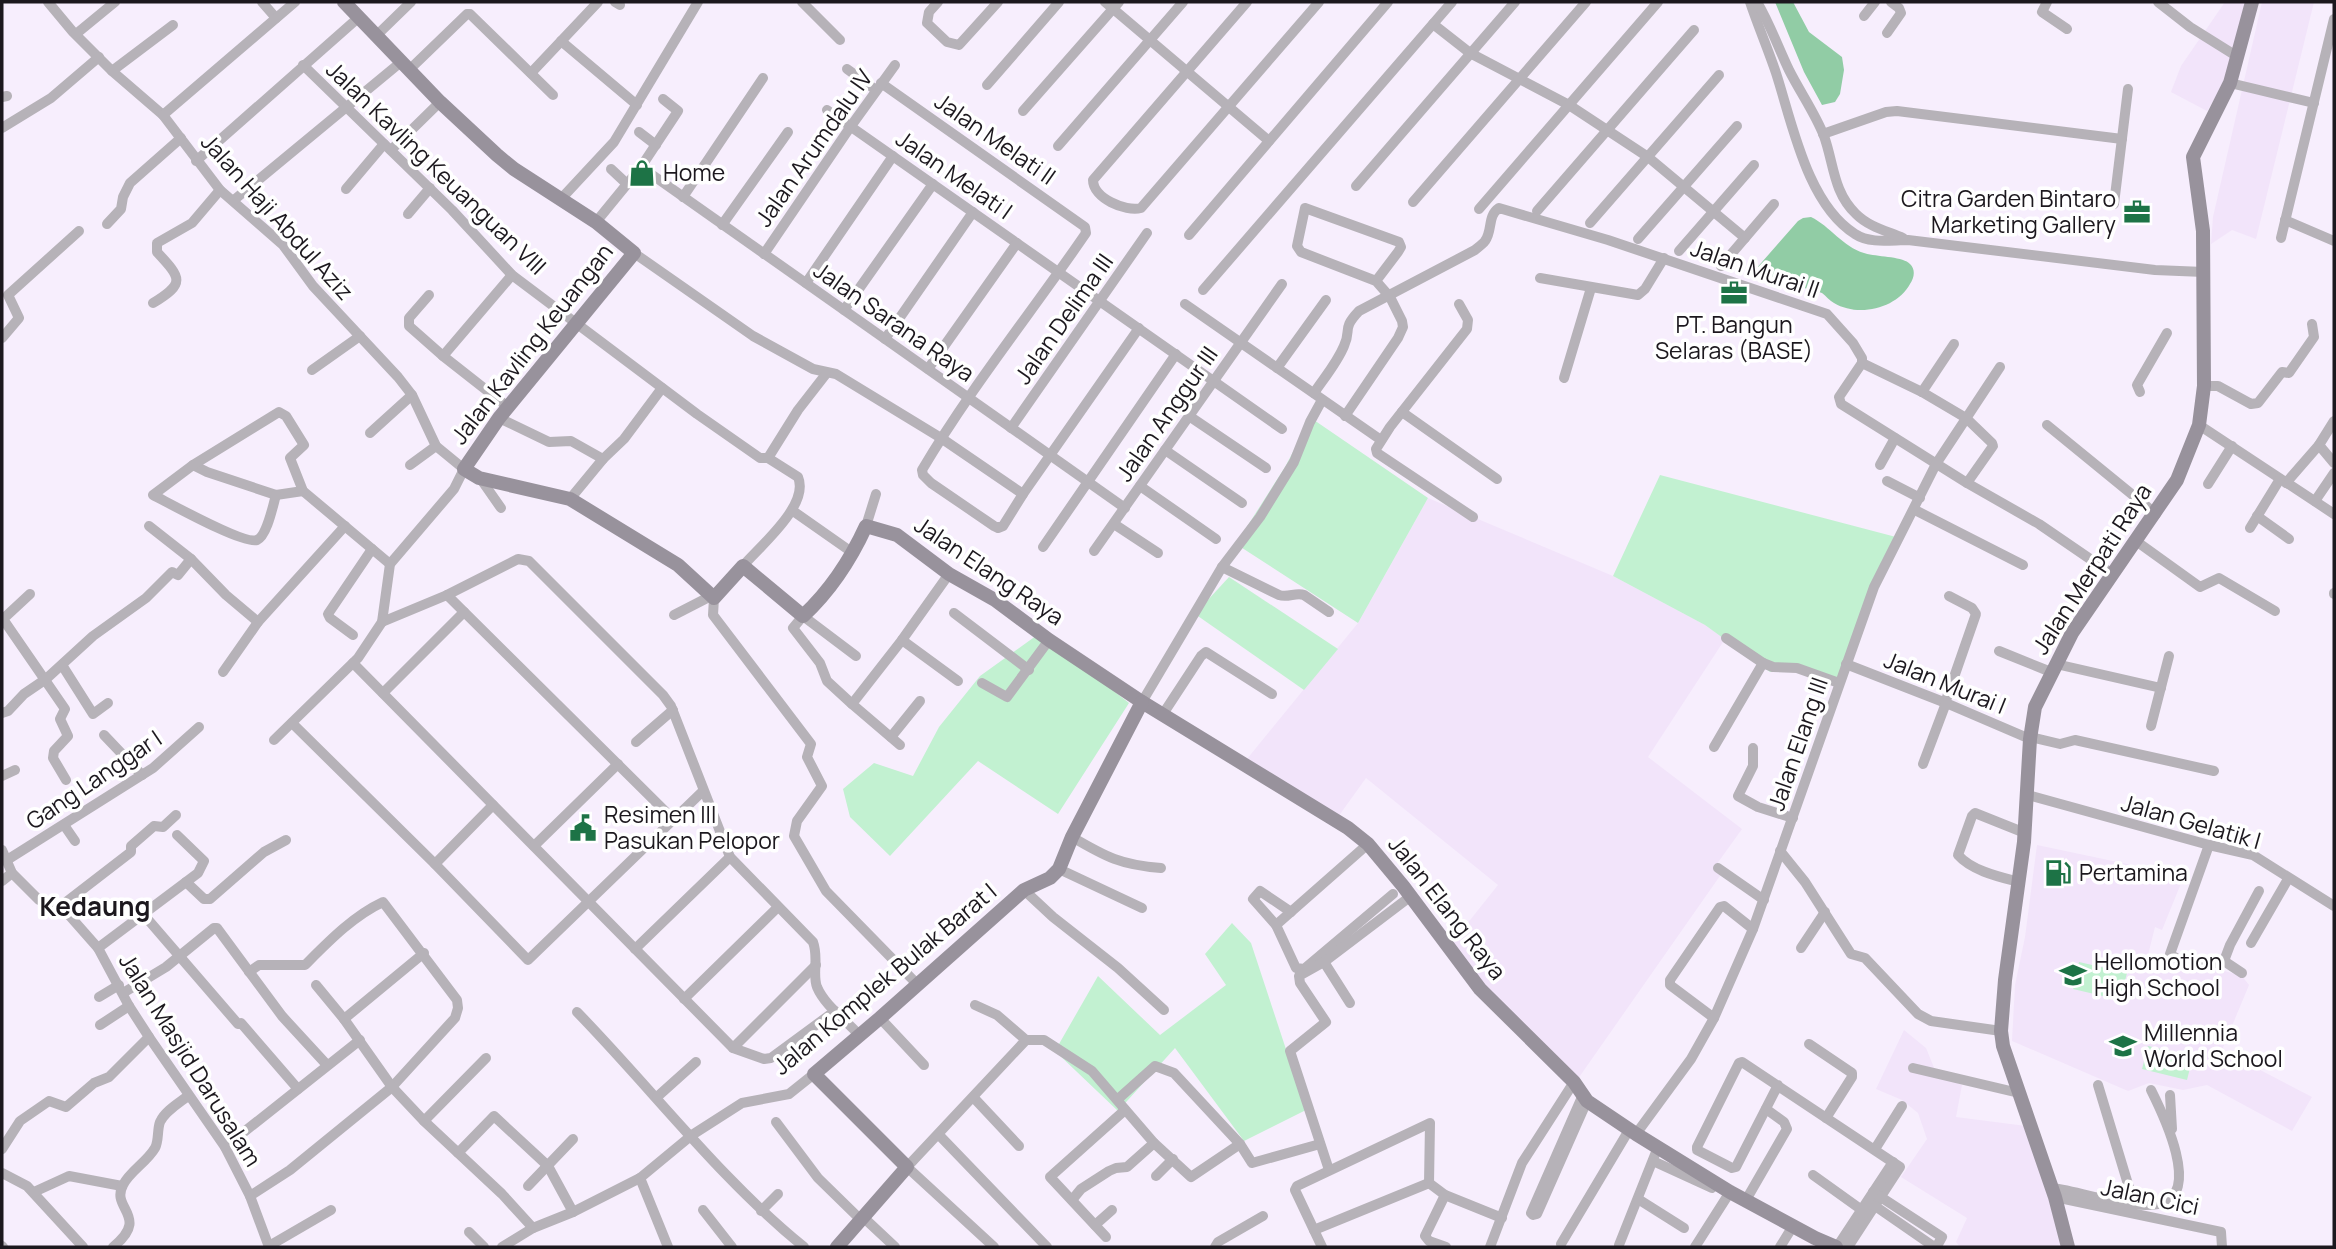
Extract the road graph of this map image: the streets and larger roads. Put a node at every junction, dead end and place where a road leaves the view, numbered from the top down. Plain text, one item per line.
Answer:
1 (48, 2) edge
2 (115, 2) edge
3 (262, 2) edge
4 (295, 2) edge
5 (344, 2) edge
6 (411, 2) edge
7 (682, 2) edge
8 (698, 2) edge
9 (803, 2) edge
10 (938, 2) edge
11 (998, 2) edge
12 (1059, 2) edge
13 (1183, 2) edge
14 (1247, 2) edge
15 (1319, 2) edge
16 (1388, 2) edge
17 (1452, 2) edge
18 (1515, 2) edge
19 (1586, 2) edge
20 (1658, 2) edge
21 (1750, 2) edge
22 (1757, 2) edge
23 (1875, 2) edge
24 (1891, 2) edge
25 (2047, 2) edge
26 (2158, 2) edge
27 (2252, 2) edge
28 (592, 4) edge
29 (1112, 4) edge
30 (691, 11) junction
31 (1864, 16) dead end
32 (276, 18) junction
33 (358, 18) junction
34 (2334, 19) edge
35 (1433, 24) junction
36 (173, 25) dead end
37 (2067, 29) dead end
38 (1694, 30) dead end
39 (1887, 33) dead end
40 (76, 34) junction
41 (376, 36) junction
42 (840, 40) dead end
43 (1150, 40) junction
44 (561, 41) junction
45 (1470, 54) junction
46 (99, 57) junction
47 (2238, 57) junction
48 (303, 65) junction
49 (895, 65) dead end
50 (405, 66) junction
51 (847, 69) dead end
52 (1789, 70) junction
53 (112, 71) junction
54 (1187, 71) junction
55 (531, 73) junction
56 (1776, 74) junction
57 (1719, 75) dead end
58 (763, 78) dead end
59 (1519, 79) junction
60 (2230, 83) junction
61 (987, 85) dead end
62 (879, 86) junction
63 (2128, 89) dead end
64 (553, 95) dead end
65 (663, 99) dead end
66 (440, 102) junction
67 (2314, 103) junction
68 (637, 105) junction
69 (1569, 105) junction
70 (1228, 107) junction
71 (346, 109) junction
72 (827, 110) dead end
73 (1023, 111) dead end
74 (163, 115) junction
75 (851, 126) junction
76 (1737, 126) dead end
77 (2, 128) edge
78 (1607, 130) junction
79 (639, 132) dead end
80 (788, 132) dead end
81 (1823, 134) junction
82 (180, 138) junction
83 (2122, 139) junction
84 (1269, 141) junction
85 (656, 145) junction
86 (1058, 146) dead end
87 (388, 147) junction
88 (893, 156) junction
89 (1648, 157) junction
90 (196, 161) junction
91 (1754, 165) dead end
92 (641, 167) junction
93 (611, 169) dead end
94 (627, 184) junction
95 (933, 184) junction
96 (1356, 186) dead end
97 (1684, 187) junction
98 (430, 188) junction
99 (346, 189) dead end
100 (220, 190) junction
101 (683, 197) junction
102 (560, 200) junction
103 (234, 201) junction
104 (1413, 202) dead end
105 (1774, 204) dead end
106 (2114, 204) dead end
107 (1479, 209) dead end
108 (1537, 211) dead end
109 (973, 212) junction
110 (1713, 212) junction
111 (1855, 213) junction
112 (408, 214) dead end
113 (2285, 220) junction
114 (596, 222) junction
115 (1590, 223) dead end
116 (107, 224) dead end
117 (722, 225) junction
118 (1843, 225) junction
119 (79, 231) dead end
120 (1147, 233) dead end
121 (1189, 235) dead end
122 (1745, 238) junction
123 (2281, 238) dead end
124 (1638, 239) dead end
125 (1908, 240) junction
126 (2334, 241) edge
127 (1017, 243) junction
128 (1679, 251) dead end
129 (634, 253) junction
130 (764, 254) junction
131 (1664, 258) junction
132 (1721, 266) dead end
133 (1059, 272) junction
134 (2204, 272) junction
135 (512, 275) junction
136 (1540, 278) dead end
137 (1376, 281) junction
138 (806, 283) junction
139 (1282, 284) dead end
140 (1591, 288) junction
141 (1203, 290) dead end
142 (429, 295) dead end
143 (1390, 297) junction
144 (1326, 300) dead end
145 (1101, 301) junction
146 (153, 303) dead end
147 (1185, 304) dead end
148 (1459, 304) dead end
149 (844, 310) junction
150 (577, 323) junction
151 (2312, 324) dead end
152 (1139, 328) junction
153 (2167, 333) dead end
154 (360, 336) junction
155 (2, 338) edge
156 (885, 339) junction
157 (1241, 343) junction
158 (1954, 344) dead end
159 (1176, 354) junction
160 (443, 356) junction
161 (1862, 363) junction
162 (2000, 367) dead end
163 (1277, 368) junction
164 (928, 369) junction
165 (312, 370) dead end
166 (826, 374) junction
167 (1564, 377) dead end
168 (1215, 380) junction
169 (2204, 386) junction
170 (662, 388) junction
171 (1922, 392) junction
172 (2140, 392) dead end
173 (412, 395) junction
174 (1318, 396) junction
175 (969, 398) junction
176 (1402, 412) junction
177 (504, 413) junction
178 (1189, 416) junction
179 (1345, 416) junction
180 (1966, 418) junction
181 (2334, 421) edge
182 (2047, 425) dead end
183 (2199, 425) junction
184 (1012, 428) junction
185 (1282, 429) dead end
186 (370, 433) dead end
187 (941, 438) junction
188 (1895, 438) junction
189 (1381, 440) junction
190 (2319, 445) junction
191 (436, 446) junction
192 (2232, 446) junction
193 (1166, 450) junction
194 (1050, 455) junction
195 (768, 458) junction
196 (603, 459) junction
197 (2334, 463) edge
198 (1936, 464) junction
199 (193, 465) junction
200 (410, 465) dead end
201 (1880, 465) dead end
202 (464, 468) junction
203 (1266, 468) dead end
204 (2334, 473) edge
205 (480, 478) junction
206 (1497, 479) dead end
207 (1088, 481) junction
208 (1887, 481) dead end
209 (2283, 481) junction
210 (1967, 483) junction
211 (2208, 484) dead end
212 (1140, 486) junction
213 (303, 491) junction
214 (876, 494) dead end
215 (1023, 494) junction
216 (276, 495) junction
217 (1920, 498) junction
218 (570, 499) junction
219 (2315, 501) junction
220 (1242, 503) dead end
221 (501, 508) dead end
222 (1125, 508) junction
223 (1915, 510) junction
224 (793, 511) junction
225 (2156, 514) junction
226 (2334, 514) edge
227 (2257, 516) junction
228 (1473, 517) dead end
229 (1114, 524) junction
230 (149, 526) dead end
231 (345, 526) junction
232 (866, 526) junction
233 (2250, 528) dead end
234 (1216, 539) dead end
235 (2289, 539) dead end
236 (2136, 541) junction
237 (1043, 547) dead end
238 (372, 549) junction
239 (1094, 551) dead end
240 (853, 553) junction
241 (1158, 553) dead end
242 (191, 559) junction
243 (390, 564) junction
244 (2023, 565) dead end
245 (743, 566) junction
246 (1222, 567) junction
247 (949, 574) junction
248 (2112, 575) junction
249 (30, 594) dead end
250 (447, 594) junction
251 (1949, 596) dead end
252 (713, 597) junction
253 (2275, 611) dead end
254 (464, 612) junction
255 (1329, 612) dead end
256 (954, 613) dead end
257 (674, 615) dead end
258 (803, 616) junction
259 (258, 622) junction
260 (382, 622) junction
261 (353, 635) dead end
262 (1726, 638) dead end
263 (902, 640) junction
264 (1049, 640) junction
265 (1999, 651) dead end
266 (856, 656) dead end
267 (2169, 656) dead end
268 (353, 663) junction
269 (1763, 663) junction
270 (1846, 664) junction
271 (62, 666) junction
272 (2054, 668) junction
273 (1029, 670) junction
274 (223, 672) dead end
275 (46, 679) junction
276 (958, 681) dead end
277 (982, 683) dead end
278 (1839, 683) junction
279 (2161, 688) junction
280 (383, 693) junction
281 (1272, 694) dead end
282 (920, 701) dead end
283 (1143, 702) junction
284 (108, 703) dead end
285 (1946, 703) junction
286 (852, 704) junction
287 (673, 710) junction
288 (2, 713) edge
289 (1163, 714) junction
290 (292, 723) junction
291 (2151, 726) dead end
292 (199, 727) dead end
293 (104, 734) dead end
294 (891, 737) junction
295 (2030, 738) junction
296 (274, 740) dead end
297 (636, 742) dead end
298 (900, 745) dead end
299 (1714, 747) dead end
300 (1753, 748) dead end
301 (618, 764) junction
302 (1923, 764) dead end
303 (15, 770) dead end
304 (2214, 771) dead end
305 (142, 775) junction
306 (2, 776) edge
307 (66, 780) dead end
308 (703, 791) junction
309 (2028, 795) junction
310 (493, 805) junction
311 (176, 815) dead end
312 (1793, 817) junction
313 (673, 819) junction
314 (64, 825) junction
315 (2025, 833) junction
316 (177, 835) dead end
317 (1072, 836) junction
318 (286, 840) dead end
319 (75, 841) dead end
320 (1368, 844) junction
321 (2209, 845) junction
322 (534, 846) junction
323 (2, 850) edge
324 (1780, 850) junction
325 (730, 857) junction
326 (7, 860) junction
327 (435, 863) junction
328 (1161, 868) dead end
329 (1718, 868) dead end
330 (1059, 869) junction
331 (12, 873) junction
332 (2288, 879) junction
333 (2, 881) edge
334 (186, 882) junction
335 (2019, 882) junction
336 (1024, 890) junction
337 (2259, 891) dead end
338 (1394, 894) dead end
339 (1411, 896) junction
340 (1764, 900) junction
341 (587, 901) junction
342 (61, 906) junction
343 (2334, 906) edge
344 (778, 908) junction
345 (1142, 908) dead end
346 (1291, 912) junction
347 (1825, 912) junction
348 (144, 915) junction
349 (1276, 925) junction
350 (1753, 929) junction
351 (2251, 943) dead end
352 (98, 948) junction
353 (1801, 948) dead end
354 (635, 949) junction
355 (424, 953) junction
356 (180, 956) junction
357 (2224, 961) junction
358 (1324, 962) junction
359 (816, 965) junction
360 (249, 972) junction
361 (2242, 973) dead end
362 (917, 984) junction
363 (316, 985) dead end
364 (120, 989) junction
365 (100, 997) dead end
366 (684, 999) junction
367 (1350, 1003) dead end
368 (975, 1005) dead end
369 (129, 1006) junction
370 (835, 1010) junction
371 (1164, 1010) dead end
372 (577, 1012) dead end
373 (880, 1018) junction
374 (1714, 1018) junction
375 (344, 1019) junction
376 (100, 1025) dead end
377 (2001, 1031) junction
378 (859, 1035) junction
379 (149, 1037) junction
380 (360, 1040) junction
381 (1026, 1040) junction
382 (1809, 1044) dead end
383 (733, 1048) junction
384 (486, 1058) dead end
385 (696, 1062) dead end
386 (327, 1065) junction
387 (924, 1065) dead end
388 (1913, 1068) dead end
389 (814, 1074) junction
390 (1574, 1082) junction
391 (1778, 1085) junction
392 (2098, 1085) dead end
393 (392, 1087) junction
394 (298, 1089) junction
395 (2151, 1090) dead end
396 (2019, 1093) junction
397 (2170, 1095) dead end
398 (188, 1096) junction
399 (657, 1097) junction
400 (974, 1098) junction
401 (1118, 1098) junction
402 (1585, 1099) junction
403 (1902, 1106) dead end
404 (1766, 1109) junction
405 (1125, 1111) junction
406 (1826, 1118) junction
407 (424, 1121) junction
408 (776, 1122) dead end
409 (1632, 1132) junction
410 (692, 1135) junction
411 (939, 1135) junction
412 (2172, 1135) junction
413 (573, 1139) dead end
414 (1154, 1143) junction
415 (1240, 1144) junction
416 (1320, 1144) junction
417 (1020, 1146) dead end
418 (225, 1147) junction
419 (2, 1149) edge
420 (1875, 1149) junction
421 (458, 1153) junction
422 (1655, 1154) junction
423 (1173, 1159) junction
424 (548, 1166) junction
425 (907, 1167) junction
426 (1329, 1170) junction
427 (2, 1173) edge
428 (1812, 1175) dead end
429 (1156, 1176) dead end
430 (640, 1178) junction
431 (1429, 1184) junction
432 (122, 1186) junction
433 (528, 1186) dead end
434 (1712, 1188) dead end
435 (34, 1192) junction
436 (1730, 1192) junction
437 (2054, 1192) junction
438 (778, 1194) dead end
439 (1444, 1195) junction
440 (250, 1196) junction
441 (1638, 1199) junction
442 (1072, 1200) junction
443 (1746, 1200) junction
444 (1872, 1204) junction
445 (2134, 1204) junction
446 (331, 1210) dead end
447 (704, 1210) dead end
448 (1112, 1210) dead end
449 (761, 1211) junction
450 (573, 1212) junction
451 (1263, 1216) dead end
452 (862, 1218) junction
453 (1502, 1218) junction
454 (1095, 1225) junction
455 (1793, 1226) junction
456 (533, 1227) junction
457 (1684, 1228) dead end
458 (1314, 1230) junction
459 (469, 1232) dead end
460 (1106, 1237) dead end
461 (1560, 1244) dead end
462 (1619, 1245) dead end
463 (83, 1247) edge
464 (113, 1247) edge
465 (269, 1247) edge
466 (484, 1247) edge
467 (502, 1247) edge
468 (668, 1247) edge
469 (732, 1247) edge
470 (804, 1247) edge
471 (837, 1247) edge
472 (895, 1247) edge
473 (994, 1247) edge
474 (1047, 1247) edge
475 (1215, 1247) edge
476 (1322, 1247) edge
477 (1446, 1247) edge
478 (1490, 1247) edge
479 (1695, 1247) edge
480 (1780, 1247) edge
481 (1837, 1247) edge
482 (1848, 1247) edge
483 (2068, 1247) edge
484 (2222, 1247) edge

1 - 40 street, Jalan Haji Abdul Aziz
2 - 40 street
3 - 32 street
4 - 32 street
5 - 33 street, Jalan Kavling Keuangan
6 - 41 street
7 - 30 street
8 - 30 street
9 - 42 street
10 - 11 street
12 - 61 street
13 - 43 street
14 - 54 street
15 - 70 street
16 - 84 street
17 - 35 street
18 - 45 street
19 - 59 street
20 - 69 street
21 - 56 street
22 - 52 street
23 - 31 street
24 - 39 street
25 - 37 street
26 - 47 street
27 - 47 street, Jalan Merpati Raya
28 - 44 street
29 - 43 street
29 - 73 street
30 - 68 street
32 - 74 street
33 - 41 street, Jalan Kavling Keuangan
33 - 48 street
34 - 67 street
35 - 45 street
35 - 141 street
36 - 53 street
38 - 78 street
40 - 46 street, Jalan Haji Abdul Aziz
41 - 50 street, Jalan Kavling Keuangan
43 - 54 street
43 - 86 street
44 - 55 street
44 - 68 street
45 - 59 street
45 - 96 street
46 - 53 street, Jalan Haji Abdul Aziz
46 - 77 street
47 - 60 street, Jalan Merpati Raya
48 - 71 street, Jalan Kavling Keuanguan VIII
48 - 90 street
49 - 62 street, Jalan Arumdalu IV
50 - 55 street
50 - 66 street, Jalan Kavling Keuangan
50 - 71 street
51 - 62 street, Jalan Melati II
52 - 56 street
52 - 81 street
53 - 74 street, Jalan Haji Abdul Aziz
54 - 70 street
54 - 70 street
55 - 64 street
56 - 118 street
57 - 89 street
58 - 101 street
59 - 69 street
59 - 104 street
60 - 67 street
60 - 134 street, Jalan Merpati Raya
62 - 75 street, Jalan Arumdalu IV
62 - 133 street, Jalan Melati II
63 - 83 street
65 - 85 street
66 - 87 street
66 - 102 street, Jalan Kavling Keuangan
67 - 113 street
68 - 102 street
69 - 78 street
69 - 107 street
70 - 84 street
71 - 87 street, Jalan Kavling Keuanguan VIII
71 - 103 street
72 - 75 street, Jalan Melati I
74 - 82 street, Jalan Haji Abdul Aziz
75 - 88 street, Jalan Melati I
75 - 130 street, Jalan Arumdalu IV
76 - 97 street
78 - 89 street
78 - 108 street
79 - 85 street
80 - 117 street
81 - 83 street
81 - 111 street
82 - 90 street, Jalan Haji Abdul Aziz
82 - 116 street
83 - 106 street
84 - 121 street
85 - 92 street
87 - 98 street, Jalan Kavling Keuanguan VIII
87 - 99 street
88 - 95 street, Jalan Melati I
88 - 138 street
89 - 97 street
89 - 115 street
90 - 100 street, Jalan Haji Abdul Aziz
91 - 110 street
92 - 94 street
92 - 101 street, Jalan Sarana Raya
93 - 94 street
94 - 114 street
95 - 109 street, Jalan Melati I
95 - 149 street
97 - 110 street
97 - 124 street
98 - 112 street
98 - 135 street, Jalan Kavling Keuanguan VIII
100 - 103 street, Jalan Haji Abdul Aziz
100 - 146 street
101 - 117 street, Jalan Sarana Raya
102 - 114 street, Jalan Kavling Keuangan
103 - 154 street, Jalan Haji Abdul Aziz
105 - 122 street
109 - 127 street, Jalan Melati I
109 - 156 street
110 - 122 street
110 - 128 street
111 - 118 street
111 - 125 street
113 - 123 street
113 - 126 street
114 - 129 street, Jalan Kavling Keuangan
117 - 130 street, Jalan Sarana Raya
118 - 125 street
119 - 155 street
120 - 145 street, Jalan Delima III
122 - 132 street
125 - 134 street
127 - 133 street, Jalan Melati I
127 - 164 street
129 - 150 street, Jalan Kavling Keuangan
129 - 166 street
130 - 138 street, Jalan Sarana Raya
131 - 140 street
131 - 143 street, Jalan Murai II
131 - 161 street, Jalan Murai II
133 - 145 street, Jalan Melati I
133 - 175 street
134 - 169 street, Jalan Merpati Raya
135 - 150 street, Jalan Kavling Keuanguan VIII
135 - 160 street
136 - 140 street
137 - 137 street
137 - 143 street
138 - 149 street, Jalan Sarana Raya
139 - 157 street, Jalan Anggur III
140 - 167 street
142 - 160 street
143 - 174 street
143 - 179 street
144 - 163 street
145 - 152 street, Jalan Melati I
145 - 184 street, Jalan Delima III
147 - 157 street
148 - 176 street
149 - 156 street, Jalan Sarana Raya
150 - 170 street, Jalan Kavling Keuanguan VIII
150 - 177 street, Jalan Kavling Keuangan
151 - 169 street
152 - 159 street, Jalan Melati I
152 - 194 street
153 - 172 street
154 - 165 street
154 - 173 street, Jalan Haji Abdul Aziz
156 - 164 street, Jalan Sarana Raya
157 - 163 street
157 - 168 street, Jalan Anggur III
158 - 171 street
159 - 168 street, Jalan Melati I
159 - 207 street
160 - 177 street
161 - 171 street
161 - 188 street
162 - 180 street, Jalan Elang III
163 - 174 street
164 - 175 street, Jalan Sarana Raya
166 - 187 street
166 - 195 street
168 - 178 street, Jalan Anggur III
168 - 185 street, Jalan Melati I
169 - 183 street, Jalan Merpati Raya
170 - 195 street, Jalan Kavling Keuanguan VIII
170 - 196 street
171 - 180 street
173 - 186 street
173 - 191 street, Jalan Haji Abdul Aziz
174 - 179 street
174 - 246 street
175 - 184 street, Jalan Sarana Raya
175 - 187 street
176 - 189 street
176 - 206 street
177 - 196 street
177 - 202 street, Jalan Kavling Keuangan
178 - 193 street, Jalan Anggur III
178 - 203 street
179 - 189 street
180 - 198 street, Jalan Elang III
180 - 210 street
181 - 190 street
182 - 225 street
183 - 192 street
183 - 225 street, Jalan Merpati Raya
184 - 194 street, Jalan Sarana Raya
187 - 215 street
187 - 215 street
188 - 198 street
188 - 201 street
189 - 228 street
190 - 197 street
190 - 209 street
191 - 200 street
191 - 202 street, Jalan Haji Abdul Aziz
192 - 209 street
192 - 211 street
193 - 212 street, Jalan Anggur III
193 - 220 street
194 - 207 street, Jalan Sarana Raya
194 - 215 street
195 - 224 street, Jalan Kavling Keuanguan VIII
196 - 218 street
198 - 210 street
198 - 217 street, Jalan Elang III
199 - 213 street
199 - 216 street
199 - 216 street
202 - 205 street
202 - 243 street
204 - 219 street
205 - 218 street
205 - 221 street
207 - 222 street, Jalan Sarana Raya
207 - 237 street
208 - 217 street
209 - 219 street
209 - 227 street
210 - 248 street
212 - 222 street, Jalan Anggur III
212 - 234 street
213 - 216 street
213 - 231 street
214 - 232 street
217 - 223 street, Jalan Elang III
218 - 252 street
219 - 226 street
222 - 229 street, Jalan Anggur III
223 - 244 street
223 - 270 street, Jalan Elang III
224 - 240 street
224 - 245 street
225 - 236 street, Jalan Merpati Raya
227 - 233 street
227 - 235 street
229 - 239 street, Jalan Anggur III
229 - 241 street
230 - 242 street
231 - 238 street
231 - 259 street
232 - 240 street
232 - 247 street, Jalan Elang Raya
236 - 248 street, Jalan Merpati Raya
236 - 253 street
238 - 243 street
238 - 261 street
240 - 258 street
242 - 259 street
242 - 271 street
243 - 260 street
245 - 252 street
245 - 258 street
246 - 255 street
246 - 283 street
247 - 263 street
247 - 264 street, Jalan Elang Raya
248 - 272 street, Jalan Merpati Raya
249 - 275 street
250 - 254 street
250 - 260 street
250 - 287 street
251 - 285 street
252 - 257 street
252 - 362 street
254 - 280 street
254 - 301 street
256 - 273 street
258 - 266 street
258 - 286 street
259 - 274 street
260 - 268 street
262 - 269 street
263 - 276 street
263 - 286 street
264 - 273 street
264 - 283 street, Jalan Elang Raya
265 - 272 street
267 - 279 street
268 - 280 street
268 - 290 street
269 - 278 street
269 - 299 street
270 - 278 street, Jalan Elang III
270 - 285 street, Jalan Murai I
271 - 275 street
271 - 284 street
272 - 279 street
272 - 295 street, Jalan Merpati Raya
273 - 277 street
275 - 288 street
275 - 307 street
278 - 312 street, Jalan Elang III
279 - 291 street
280 - 310 street
281 - 289 street
282 - 294 street
283 - 289 street, Jalan Elang Raya
283 - 317 street
285 - 295 street, Jalan Murai I
285 - 302 street
286 - 294 street
287 - 297 street
287 - 308 street
289 - 320 street, Jalan Elang Raya
290 - 296 street
290 - 327 street
292 - 305 street, Gang Langgar I
293 - 305 street
294 - 298 street
295 - 304 street, Jalan Murai I
295 - 309 street, Jalan Merpati Raya
300 - 312 street
301 - 313 street
301 - 322 street
303 - 306 street
305 - 314 street, Gang Langgar I
308 - 313 street
308 - 325 street
309 - 315 street, Jalan Merpati Raya
309 - 321 street, Jalan Gelatik I
310 - 322 street
310 - 327 street
311 - 342 street
312 - 324 street, Jalan Elang III
313 - 341 street
314 - 319 street
314 - 326 street, Gang Langgar I
315 - 335 street, Jalan Merpati Raya
315 - 335 street
316 - 334 street
317 - 328 street
317 - 330 street
318 - 334 street
320 - 339 street, Jalan Elang Raya
320 - 346 street
321 - 332 street, Jalan Gelatik I
321 - 357 street
322 - 341 street
323 - 326 street, Jalan Masjid Darusalam
324 - 340 street, Jalan Elang III
324 - 347 street
325 - 344 street
325 - 354 street
326 - 331 street, Jalan Masjid Darusalam
327 - 341 street
329 - 340 street
330 - 336 street, Jalan Komplek Bulak Barat I
330 - 345 street
331 - 333 street
331 - 342 street, Jalan Masjid Darusalam
332 - 343 street, Jalan Gelatik I
332 - 351 street
334 - 348 street
335 - 377 street, Jalan Merpati Raya
336 - 362 street, Jalan Komplek Bulak Barat I
336 - 371 street
337 - 357 street
338 - 349 street
339 - 358 street
339 - 390 street, Jalan Elang Raya
340 - 350 street, Jalan Elang III
341 - 354 street
342 - 352 street, Jalan Masjid Darusalam
344 - 359 street
344 - 366 street
346 - 349 street
346 - 349 street
347 - 353 street
347 - 377 street
348 - 352 street
348 - 356 street
350 - 374 street, Jalan Elang III
350 - 374 street
352 - 364 street, Jalan Masjid Darusalam
354 - 366 street
355 - 360 street
355 - 375 street
355 - 393 street
356 - 360 street
356 - 364 street
356 - 394 street
357 - 361 street
358 - 367 street
358 - 416 street
359 - 370 street
359 - 383 street
360 - 386 street
362 - 373 street, Jalan Komplek Bulak Barat I
363 - 375 street
364 - 365 street
364 - 369 street, Jalan Masjid Darusalam
366 - 383 street
368 - 381 street
369 - 376 street
369 - 379 street, Jalan Masjid Darusalam
370 - 378 street
370 - 383 street
372 - 399 street
373 - 378 street, Jalan Komplek Bulak Barat I
373 - 387 street
374 - 409 street, Jalan Elang III
375 - 380 street
377 - 396 street, Jalan Merpati Raya
378 - 389 street, Jalan Komplek Bulak Barat I
379 - 398 street, Jalan Masjid Darusalam
379 - 419 street
380 - 386 street
380 - 393 street
381 - 400 street
381 - 401 street
382 - 406 street
384 - 407 street
385 - 399 street
386 - 394 street
388 - 396 street
389 - 410 street, Jalan Komplek Bulak Barat I
389 - 425 street
390 - 402 street, Jalan Elang Raya
390 - 453 street
391 - 404 street
391 - 404 street
391 - 406 street
392 - 445 street
393 - 407 street
393 - 440 street
394 - 418 street
395 - 412 street
396 - 437 street, Jalan Merpati Raya
397 - 412 street
398 - 418 street, Jalan Masjid Darusalam
398 - 432 street
399 - 410 street
400 - 411 street
400 - 417 street
401 - 405 street
401 - 415 street
402 - 402 street
402 - 409 street, Jalan Elang Raya
403 - 420 street
404 - 443 street
405 - 414 street
405 - 442 street
406 - 420 street
407 - 421 street
408 - 452 street
409 - 422 street, Jalan Elang Raya
409 - 461 street, Jalan Elang III
410 - 430 street, Jalan Komplek Bulak Barat I
410 - 449 street
411 - 425 street
411 - 474 street
412 - 445 street
413 - 424 street
414 - 423 street
414 - 442 street
415 - 416 street
415 - 423 street
416 - 426 street
418 - 440 street, Jalan Masjid Darusalam
420 - 444 street
421 - 424 street
421 - 456 street
422 - 434 street
422 - 436 street, Jalan Elang Raya
422 - 441 street
423 - 429 street
424 - 433 street
424 - 450 street
425 - 452 street
425 - 473 street
426 - 431 street
426 - 458 street
427 - 435 street
428 - 444 street
430 - 450 street, Jalan Komplek Bulak Barat I
430 - 468 street
431 - 439 street
431 - 458 street
432 - 435 street
432 - 464 street
435 - 463 street
436 - 443 street, Jalan Elang Raya
436 - 479 street
437 - 445 street
437 - 483 street, Jalan Merpati Raya
437 - 484 street, Jalan Cici
438 - 449 street
439 - 453 street
439 - 477 street
440 - 465 street, Jalan Masjid Darusalam
441 - 457 street
441 - 462 street
442 - 454 street
443 - 455 street, Jalan Elang Raya
444 - 444 street
444 - 481 street
444 - 482 street
446 - 465 street
447 - 469 street
448 - 454 street
449 - 470 street
450 - 456 street, Jalan Komplek Bulak Barat I
451 - 475 street
452 - 471 street
452 - 472 street
453 - 478 street
454 - 460 street
455 - 480 street
455 - 481 street, Jalan Elang Raya
456 - 467 street, Jalan Komplek Bulak Barat I
458 - 476 street
459 - 466 street

